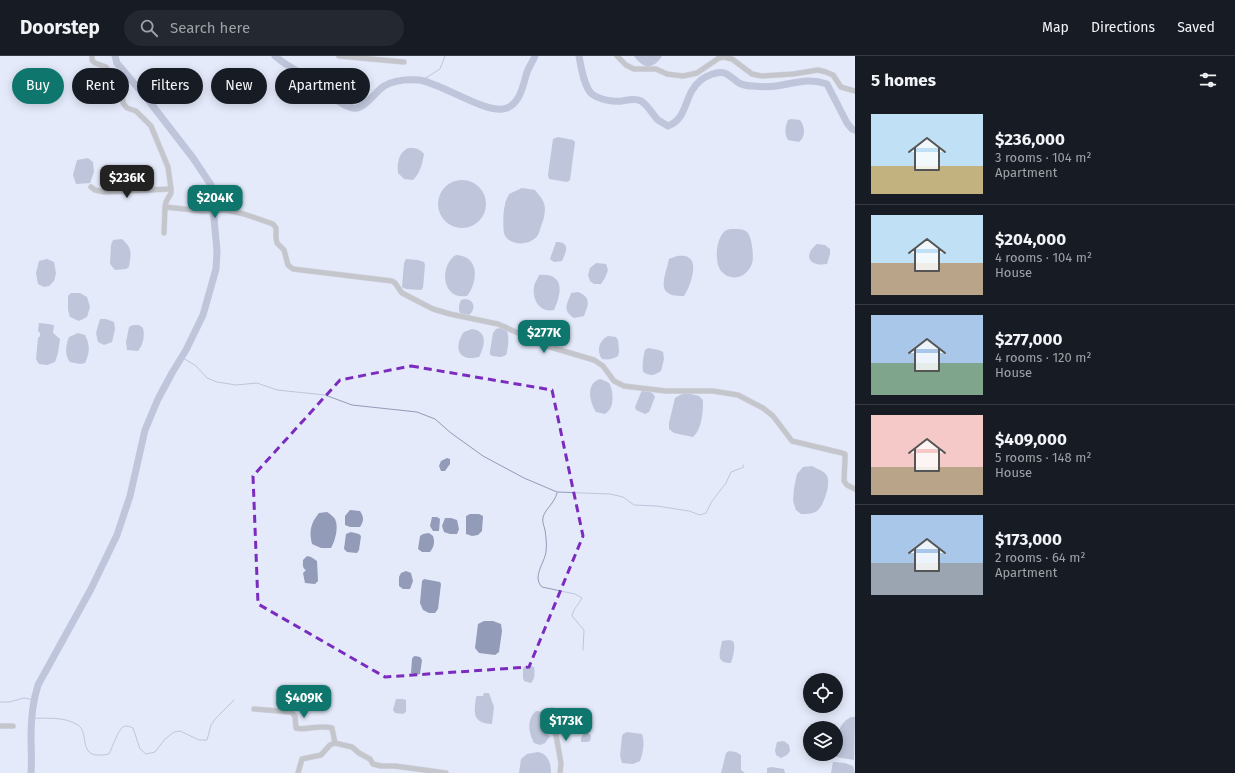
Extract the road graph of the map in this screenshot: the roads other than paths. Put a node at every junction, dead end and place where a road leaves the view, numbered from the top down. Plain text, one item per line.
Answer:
1 (92, 56) edge
2 (339, 56) edge
3 (617, 56) edge
4 (404, 62) dead end
5 (855, 91) edge
6 (91, 186) dead end
7 (171, 189) junction
8 (165, 207) junction
9 (164, 233) dead end
10 (855, 489) edge
11 (254, 709) dead end
12 (552, 710) dead end
13 (0, 726) edge
14 (13, 726) dead end
15 (335, 743) junction
16 (298, 773) edge
17 (446, 773) edge
18 (560, 773) edge

1 - 7 street
2 - 4 street
3 - 5 street
6 - 7 street
7 - 8 street
8 - 9 street
8 - 10 street
11 - 15 street
12 - 18 street
13 - 14 street
15 - 16 street
15 - 17 street

